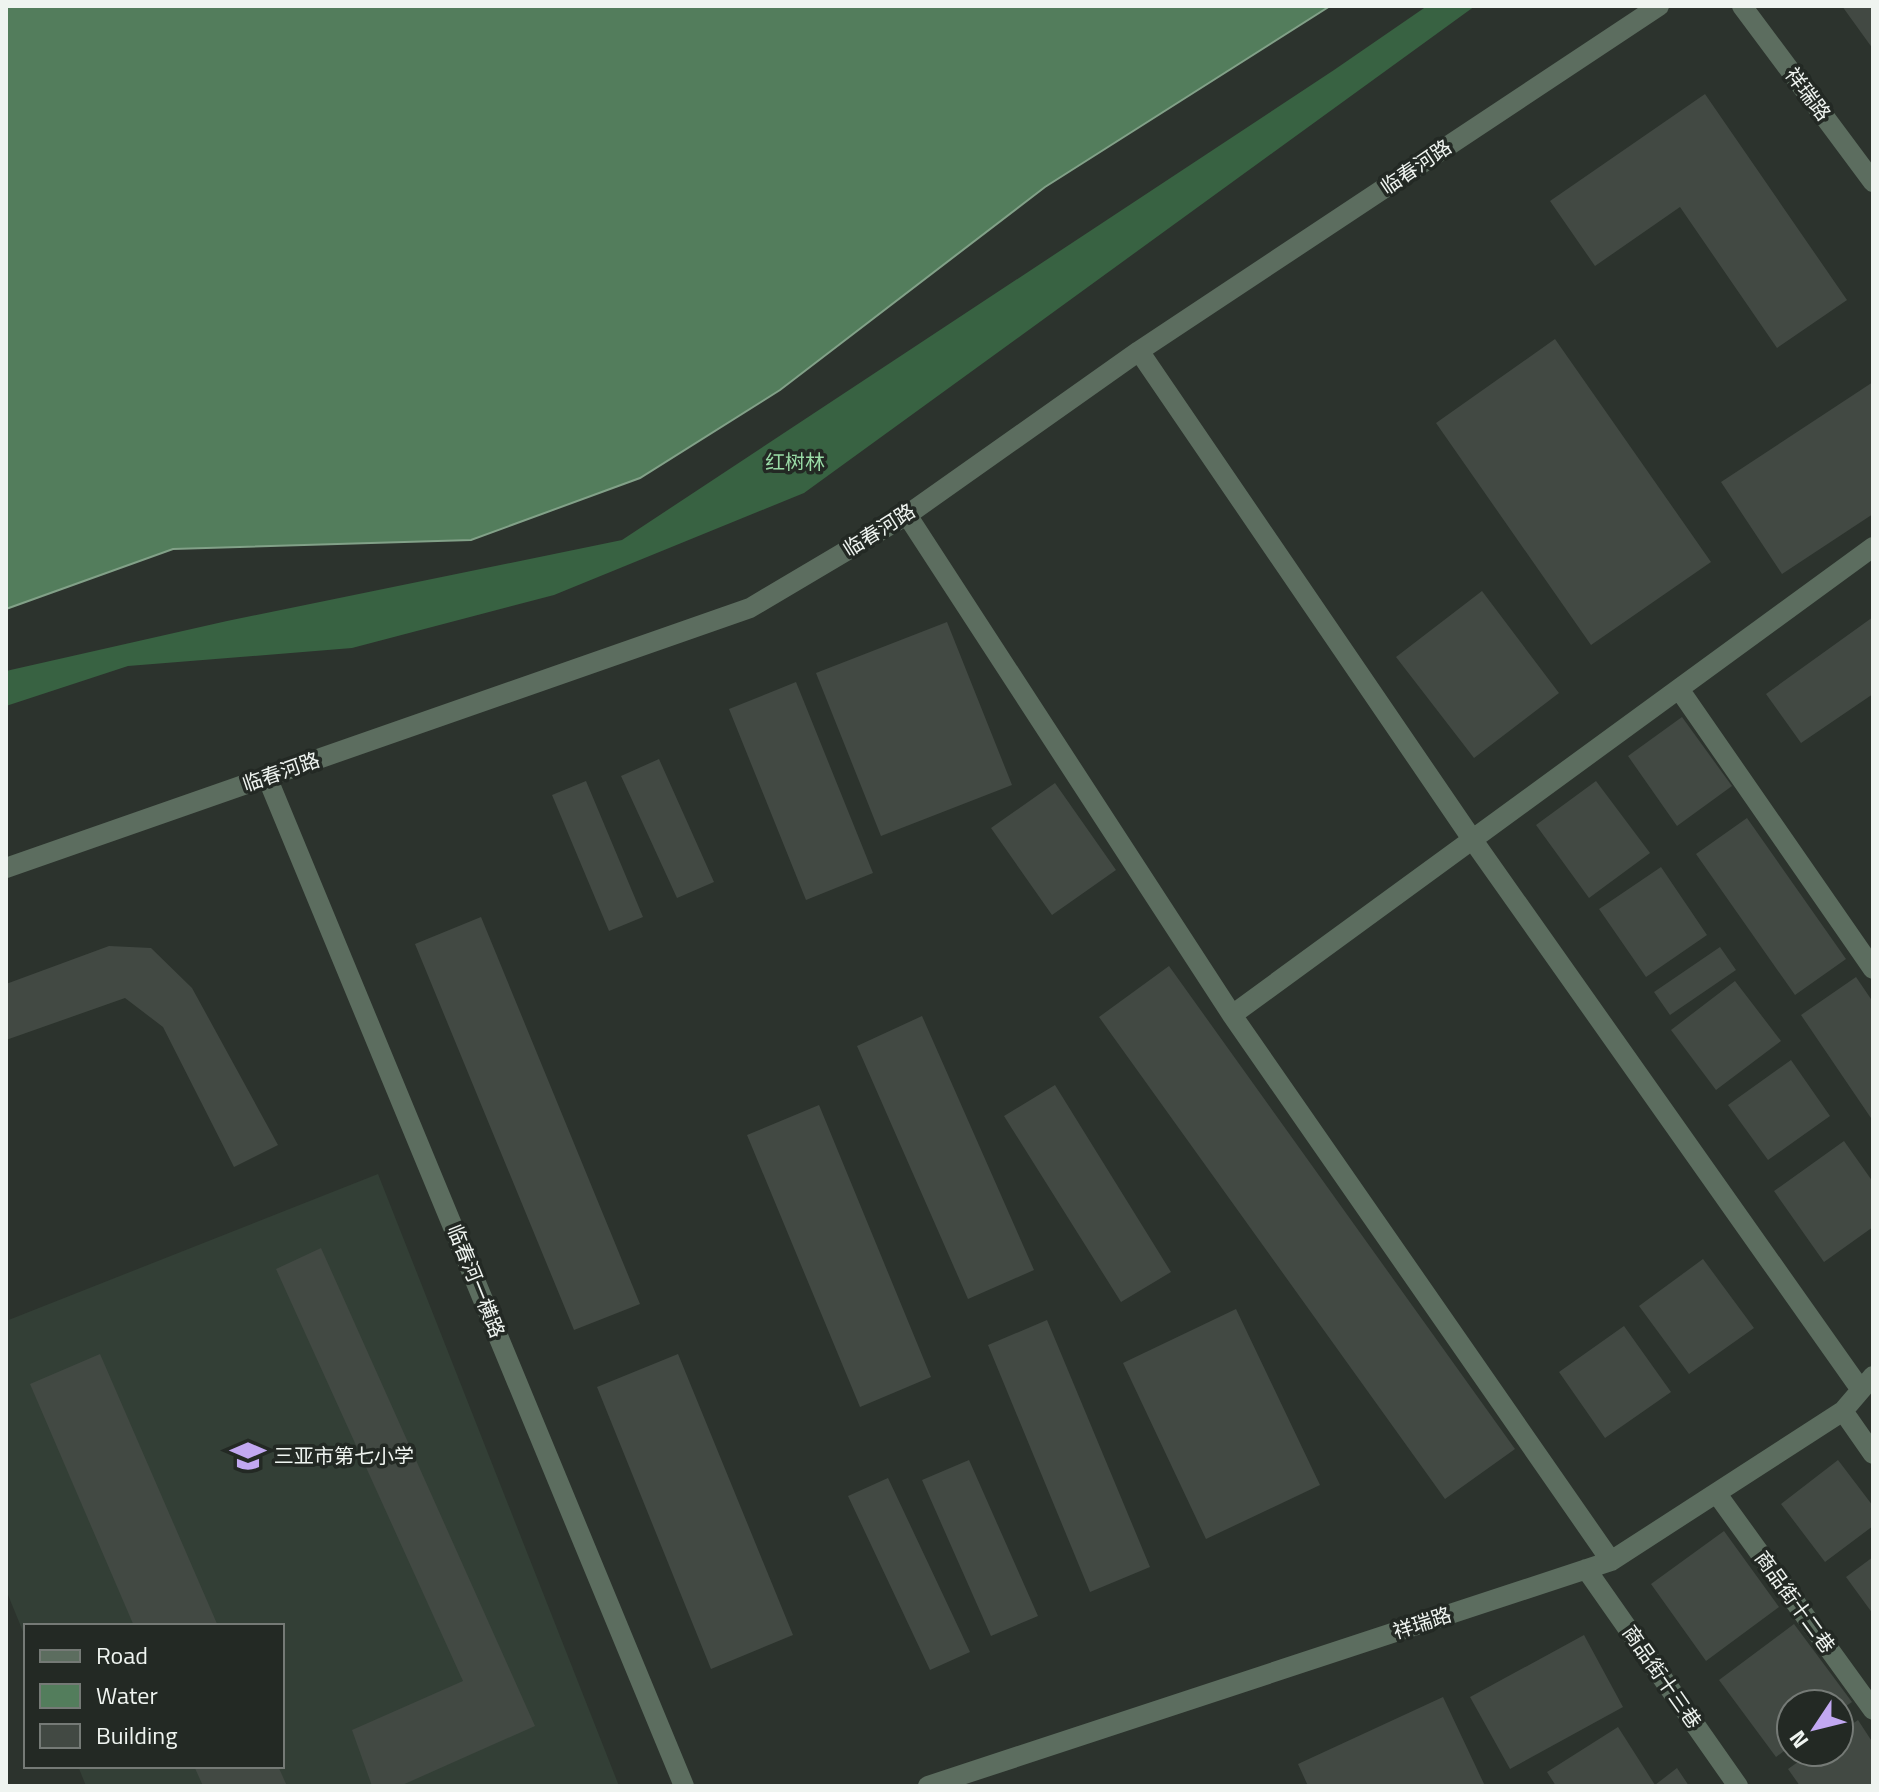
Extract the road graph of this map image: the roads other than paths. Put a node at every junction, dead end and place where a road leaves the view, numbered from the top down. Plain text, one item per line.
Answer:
1 (1659, 6) edge
2 (1742, 6) edge
3 (1873, 182) edge
4 (1139, 351) junction
5 (907, 515) junction
6 (1873, 547) edge
7 (1679, 689) junction
8 (267, 777) junction
9 (1472, 839) junction
10 (6, 868) edge
11 (1873, 969) edge
12 (1232, 1015) junction
13 (1867, 1383) edge
14 (1843, 1411) junction
15 (1873, 1454) edge
16 (1717, 1494) junction
17 (1611, 1561) junction
18 (1586, 1569) junction
19 (1873, 1710) edge
20 (684, 1786) edge
21 (928, 1786) edge
22 (1738, 1786) edge

1 - 4 street, 临春河路
2 - 3 street, 祥瑞路
4 - 5 street, 临春河路
4 - 9 street
5 - 8 street, 临春河路
5 - 12 street
6 - 7 street
7 - 9 street
7 - 11 street
8 - 10 street, 临春河路
8 - 20 street, 临春河一横路
9 - 12 street
9 - 13 street
12 - 17 street
13 - 14 street, 祥瑞路
14 - 15 street
14 - 16 street, 祥瑞路
16 - 17 street, 祥瑞路
16 - 19 street, 商品街十二巷
17 - 18 street, 祥瑞路
18 - 21 street, 祥瑞路
18 - 22 street, 商品街十三巷

